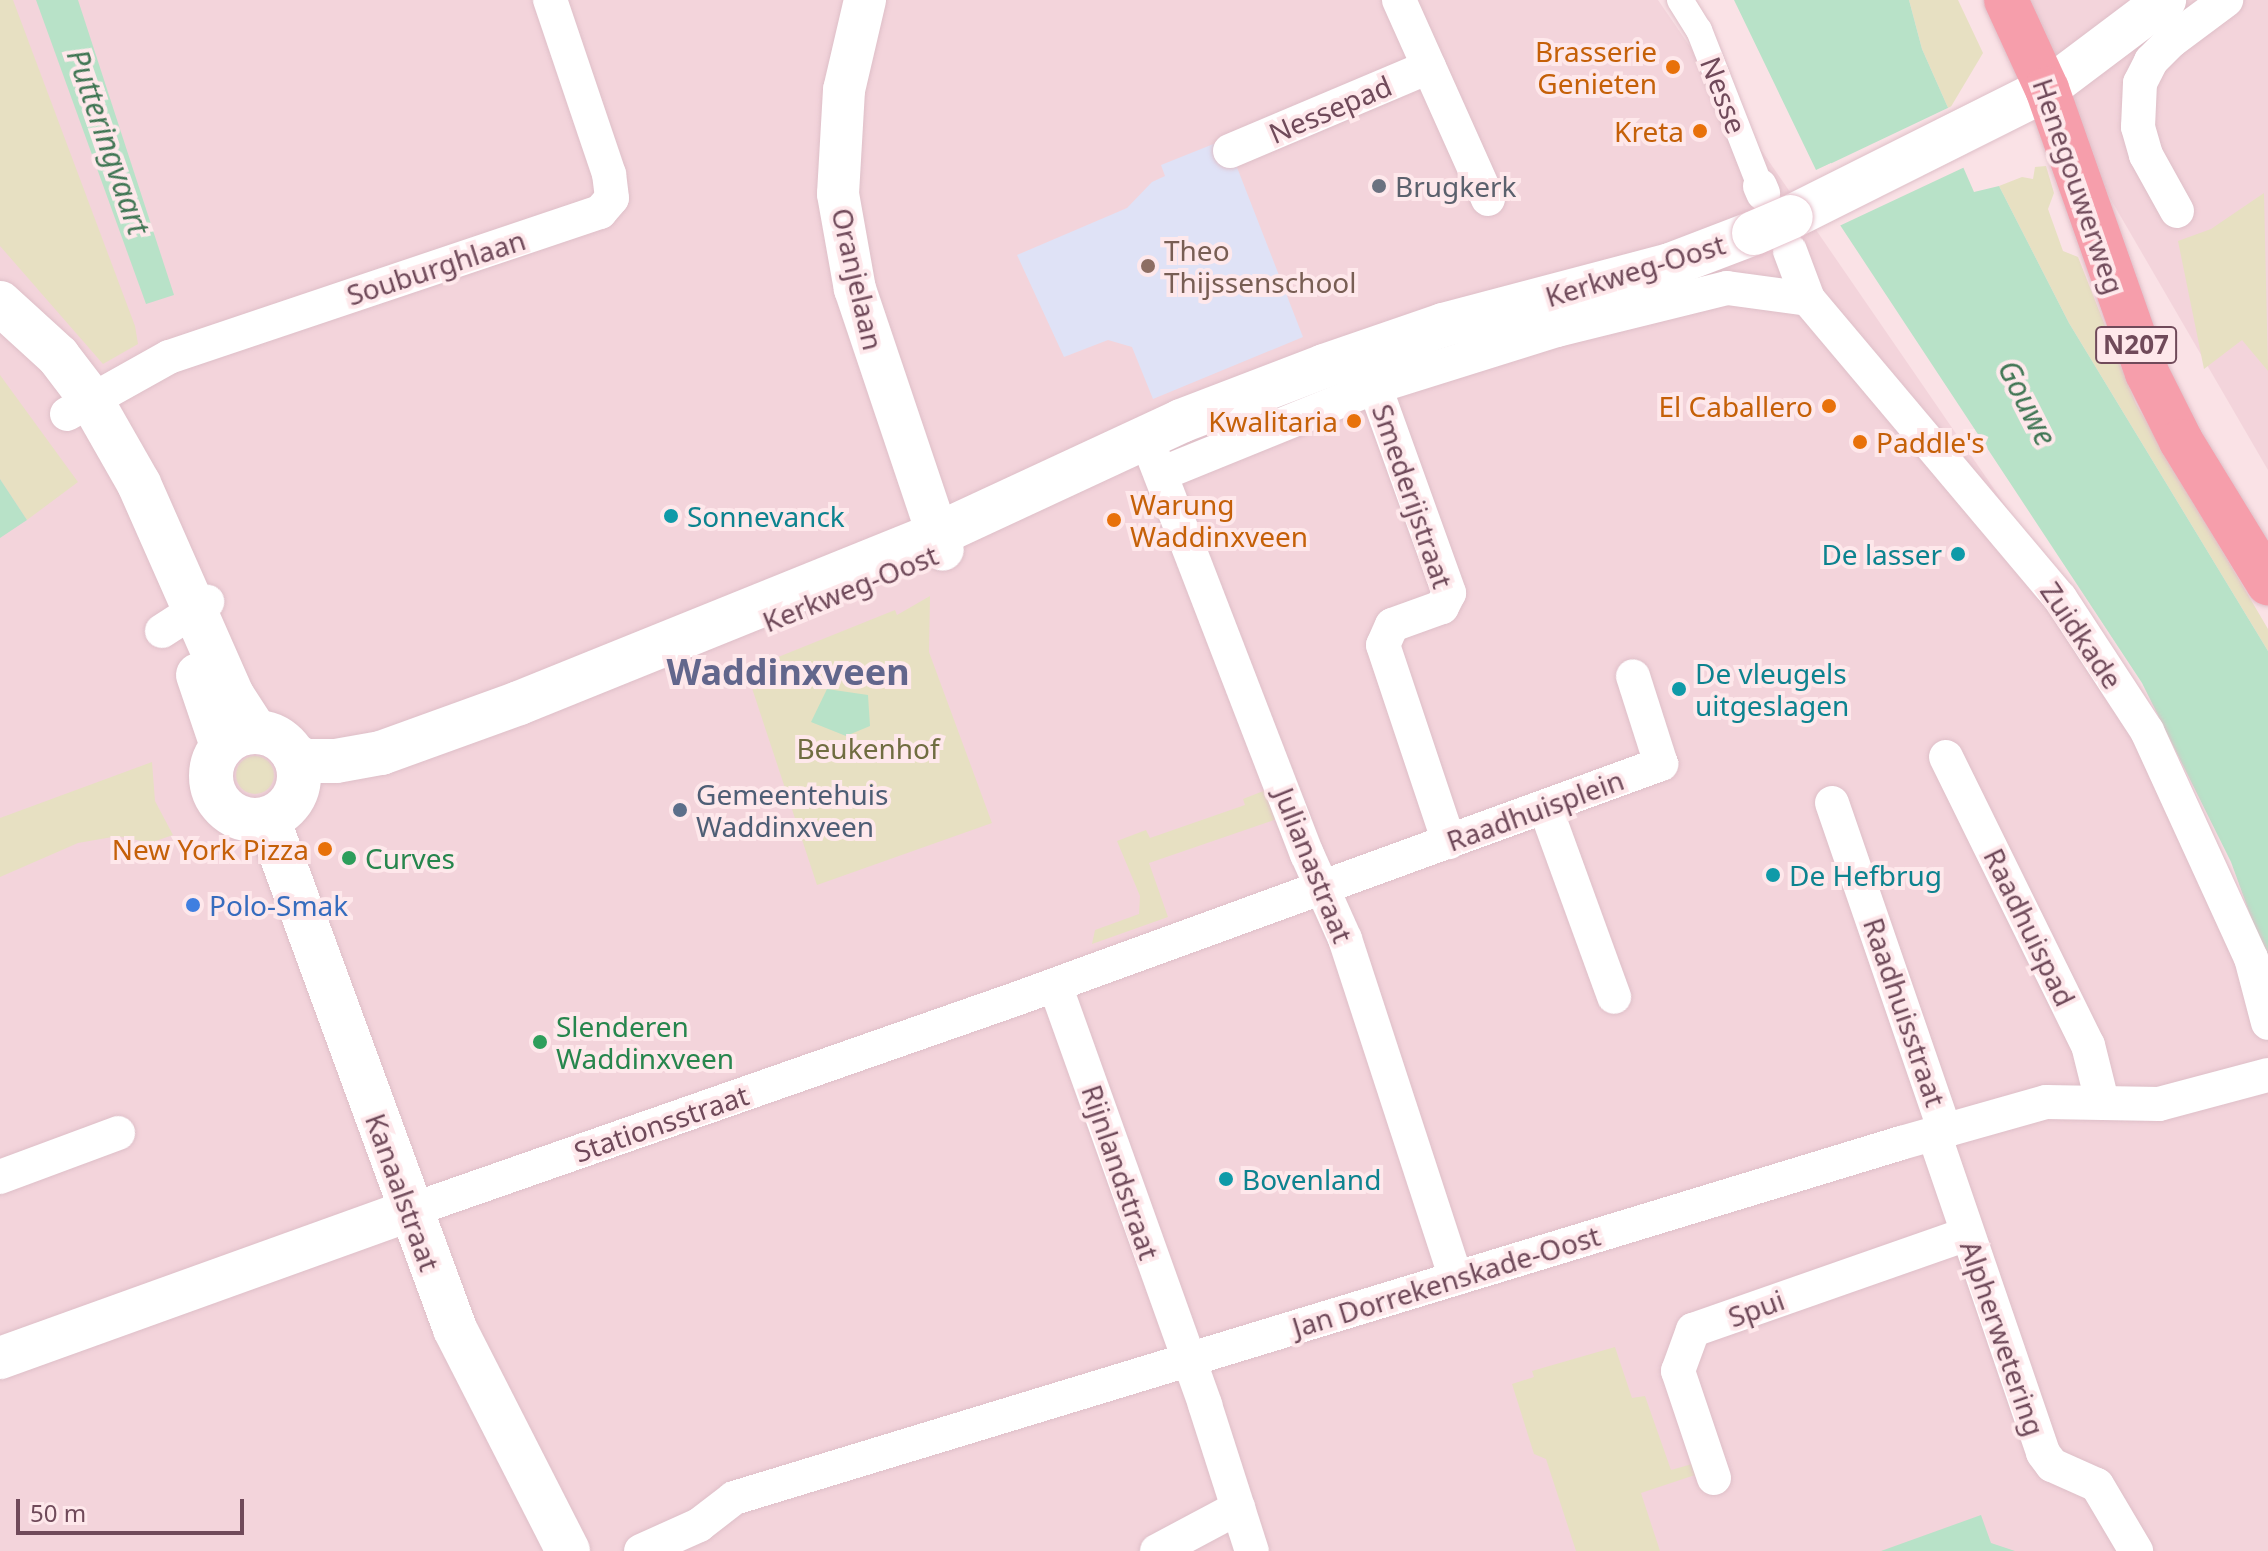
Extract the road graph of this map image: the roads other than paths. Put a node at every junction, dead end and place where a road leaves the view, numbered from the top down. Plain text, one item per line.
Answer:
1 (550, 0) edge
2 (865, 0) edge
3 (1399, 0) edge
4 (1680, 0) edge
5 (2006, 0) edge
6 (2165, 0) edge
7 (2226, 0) edge
8 (1429, 67) junction
9 (2047, 89) junction
10 (1230, 151) dead end
11 (1488, 199) dead end
12 (2177, 211) dead end
13 (1766, 216) junction
14 (1808, 299) junction
15 (0, 303) edge
16 (0, 327) edge
17 (1375, 387) junction
18 (79, 406) junction
19 (1208, 415) junction
20 (1158, 466) junction
21 (940, 542) junction
22 (2268, 583) edge
23 (1633, 676) dead end
24 (239, 739) junction
25 (1946, 757) dead end
26 (286, 788) junction
27 (1832, 803) dead end
28 (1545, 807) junction
29 (1449, 842) junction
30 (1322, 886) junction
31 (1055, 985) junction
32 (1614, 997) dead end
33 (2268, 1023) edge
34 (2268, 1075) edge
35 (2102, 1101) junction
36 (118, 1133) dead end
37 (1940, 1133) junction
38 (0, 1177) edge
39 (409, 1211) junction
40 (1967, 1234) junction
41 (1456, 1278) junction
42 (0, 1358) edge
43 (1189, 1358) junction
44 (1714, 1478) dead end
45 (1238, 1508) junction
46 (568, 1551) edge
47 (641, 1551) edge
48 (1157, 1551) edge
49 (1252, 1551) edge
50 (2136, 1551) edge

1 - 18 street, Souburghlaan
2 - 21 street, Oranjelaan
3 - 8 street
4 - 13 street, Nesse
5 - 9 main road, Henegouwerweg / N207
6 - 9 street
7 - 12 street
8 - 10 street, Nessepad
8 - 11 street
9 - 13 main road, Kerkweg-Oost, bridge
9 - 22 main road, Henegouwerweg / N207
13 - 14 street, Nesse
13 - 19 main road, Kerkweg-Oost
14 - 17 street, Kerkweg-Oost
14 - 33 street, Zuidkade
15 - 18 main road
16 - 18 main road
17 - 20 street, Kerkweg-Oost
17 - 29 street, Smederijstraat
18 - 24 main road
19 - 20 main road, Kerkweg-Oost
19 - 21 main road, Kerkweg-Oost
20 - 21 main road, Kerkweg-Oost
20 - 30 street, Julianastraat
21 - 26 main road, Kerkweg-Oost
23 - 28 street, Raadhuisplein
24 - 26 main road
24 - 26 main road
25 - 35 street, Raadhuispad
26 - 39 main road, Kanaalstraat
27 - 37 street, Raadhuisstraat
28 - 29 street, Raadhuisplein
28 - 32 street
29 - 30 street, Raadhuisplein
30 - 31 street, Stationsstraat
30 - 41 street, Julianastraat
31 - 39 street, Stationsstraat
31 - 43 street, Rijnlandstraat
34 - 35 street, Jan Dorrekenskade-Oost
35 - 37 street, Jan Dorrekenskade-Oost
36 - 38 street
37 - 40 street, Alpherwetering
37 - 41 street, Jan Dorrekenskade-Oost
39 - 42 street, Stationsstraat
39 - 46 main road, Kanaalstraat
40 - 44 street, Spui
40 - 50 street, Alpherwetering
41 - 43 street, Jan Dorrekenskade-Oost
43 - 45 street, Rijnlandstraat
43 - 47 street, Jan Dorrekenskade-Oost
45 - 48 street
45 - 49 street, Rijnlandstraat

